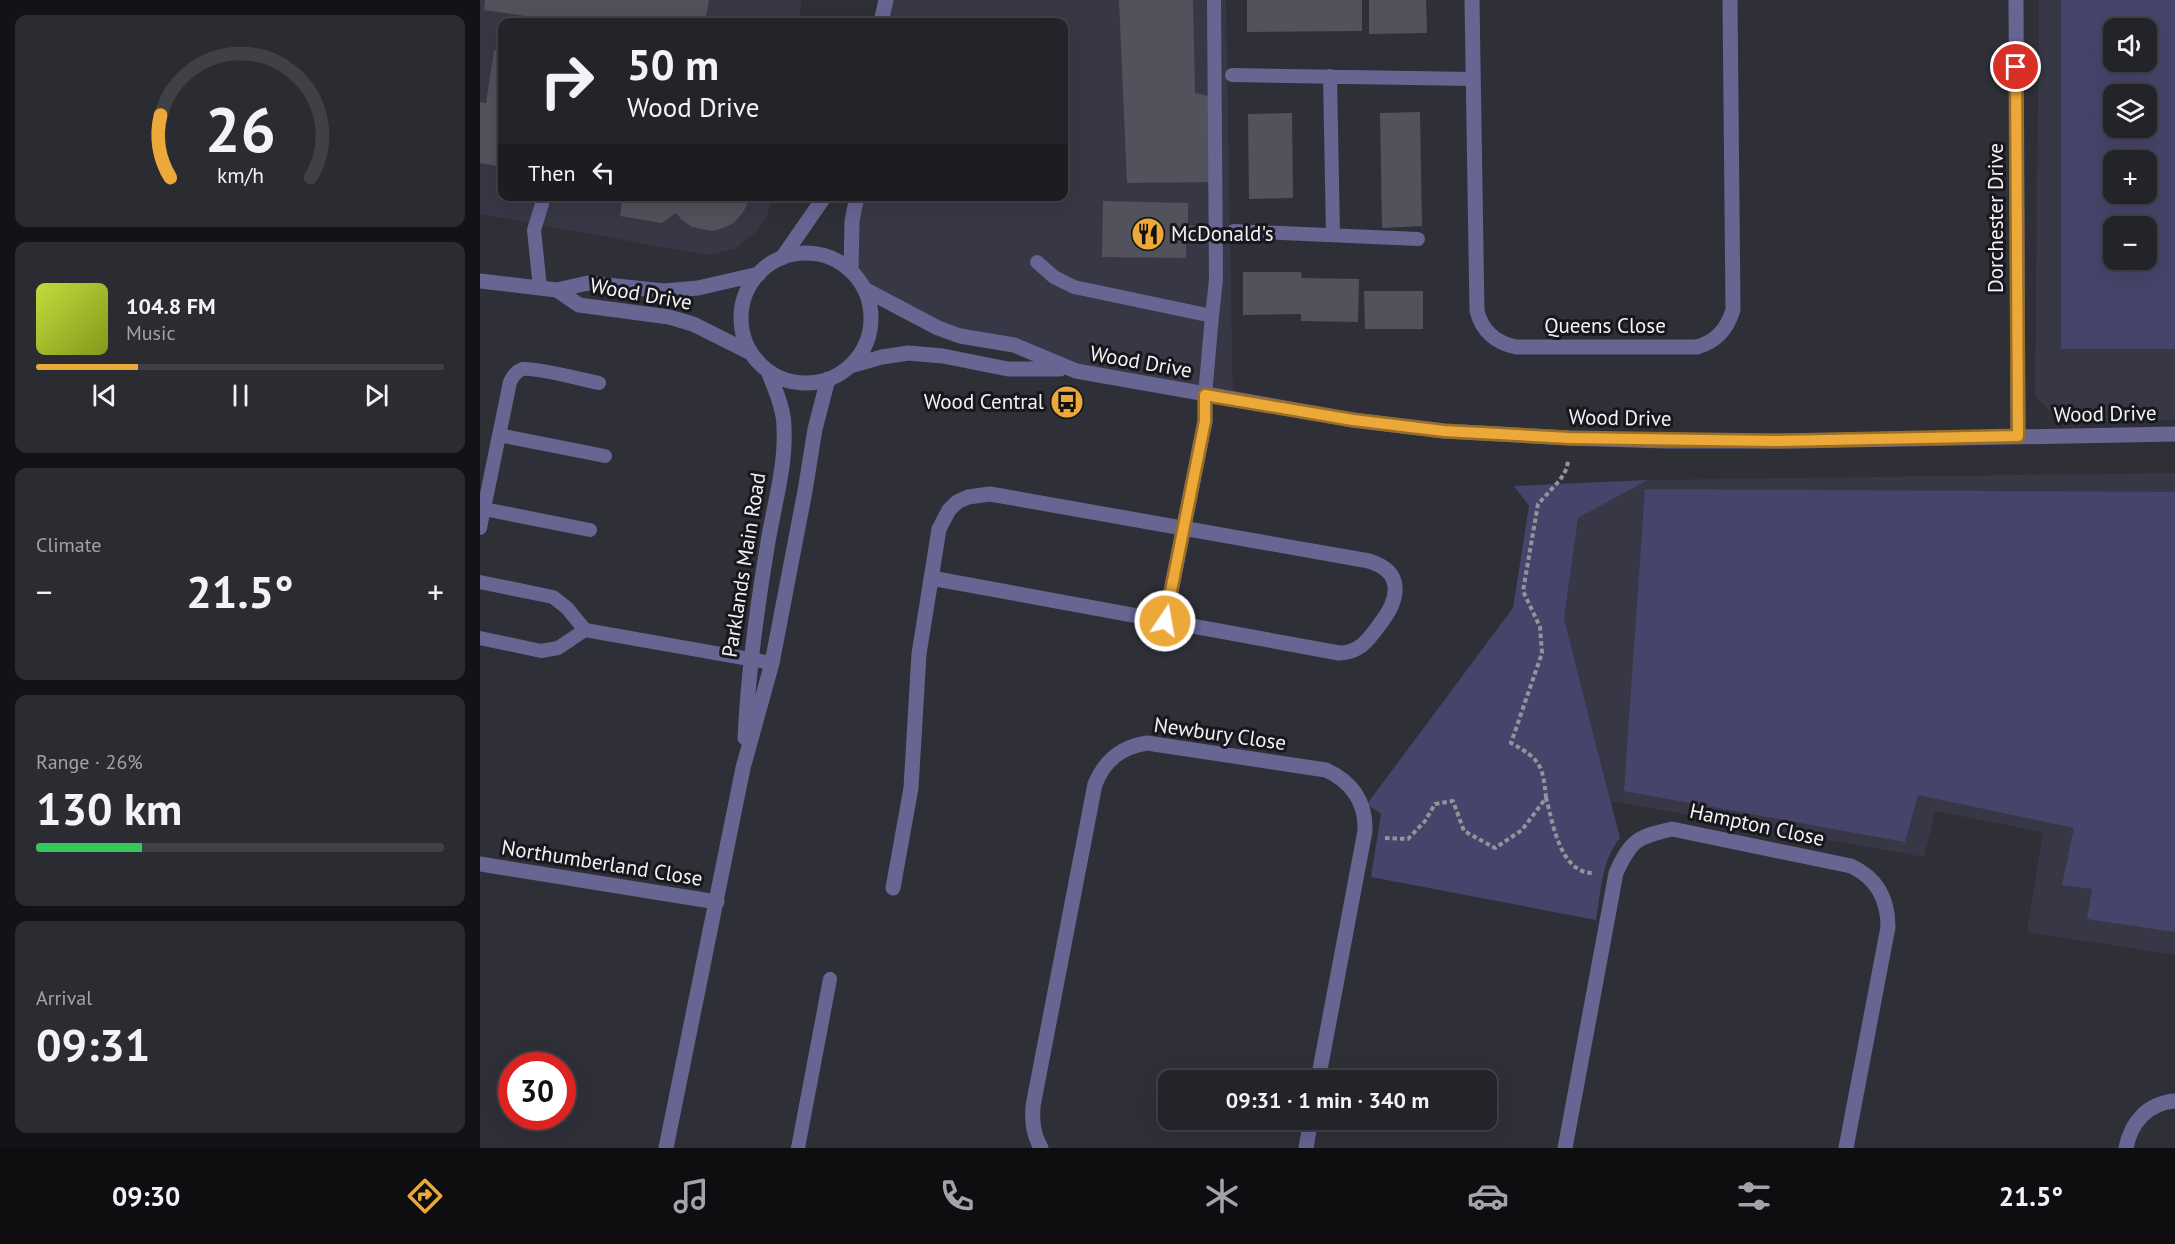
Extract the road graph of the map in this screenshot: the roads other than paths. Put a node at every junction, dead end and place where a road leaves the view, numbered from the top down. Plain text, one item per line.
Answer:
1 (886, 0) edge
2 (1214, 0) edge
3 (1472, 0) edge
4 (1730, 0) edge
5 (2016, 0) edge
6 (882, 18) edge
7 (1232, 75) dead end
8 (1330, 76) junction
9 (1473, 79) junction
10 (822, 201) edge
11 (856, 201) edge
12 (542, 204) dead end
13 (1234, 231) dead end
14 (1333, 235) junction
15 (1418, 239) dead end
16 (782, 258) junction
17 (1037, 262) dead end
18 (851, 272) junction
19 (759, 274) junction
20 (480, 281) edge
21 (540, 288) junction
22 (864, 289) junction
23 (557, 290) junction
24 (1212, 316) junction
25 (751, 353) junction
26 (850, 366) junction
27 (1069, 369) junction
28 (768, 371) junction
29 (828, 379) junction
30 (599, 383) dead end
31 (1205, 395) junction
32 (2175, 434) edge
33 (499, 435) junction
34 (2018, 436) junction
35 (605, 456) dead end
36 (484, 508) junction
37 (480, 528) edge
38 (1184, 528) junction
39 (590, 530) dead end
40 (932, 578) junction
41 (480, 582) edge
42 (1165, 621) junction
43 (585, 630) junction
44 (480, 638) edge
45 (751, 659) junction
46 (772, 663) junction
47 (744, 768) junction
48 (480, 864) edge
49 (893, 888) dead end
50 (717, 902) junction
51 (830, 979) dead end
52 (1320, 1070) edge
53 (2175, 1101) edge
54 (1309, 1130) edge
55 (666, 1148) edge
56 (798, 1148) edge
57 (1041, 1148) edge
58 (1306, 1148) edge
59 (1565, 1148) edge
60 (1846, 1148) edge
61 (2126, 1148) edge

1 - 6 street
2 - 24 lane
3 - 9 street, Queens Close
4 - 9 street, Queens Close
5 - 34 street, Dorchester Drive
7 - 8 lane
8 - 9 lane
8 - 14 lane
10 - 16 street
11 - 18 street
12 - 21 lane
13 - 14 lane
14 - 15 lane
16 - 18 street
16 - 19 street
17 - 24 lane
18 - 22 street
19 - 23 street, Wood Drive
19 - 25 street
20 - 21 street, Wood Drive
21 - 23 street, Wood Drive
22 - 26 street
22 - 27 street, Wood Drive
23 - 25 street, Wood Drive
24 - 31 lane
25 - 28 street
26 - 27 street, Wood Drive
26 - 29 street
27 - 31 street, Wood Drive
28 - 29 street
28 - 45 street, Parklands Main Road
29 - 46 street, Parklands Main Road
30 - 33 lane
31 - 34 street, Wood Drive
31 - 38 street
32 - 34 street, Wood Drive
33 - 35 lane
33 - 36 lane
36 - 37 lane
36 - 39 lane
38 - 40 street
38 - 42 street
38 - 42 street
40 - 42 street
40 - 49 street
41 - 43 lane
43 - 44 lane
43 - 45 lane
45 - 46 lane
45 - 47 street, Parklands Main Road
46 - 47 street, Parklands Main Road
47 - 50 street, Parklands Main Road
48 - 50 street, Northumberland Close
50 - 55 street, Parklands Main Road
51 - 56 lane
52 - 57 street, Newbury Close
53 - 61 street
54 - 58 street
59 - 60 street, Hampton Close

